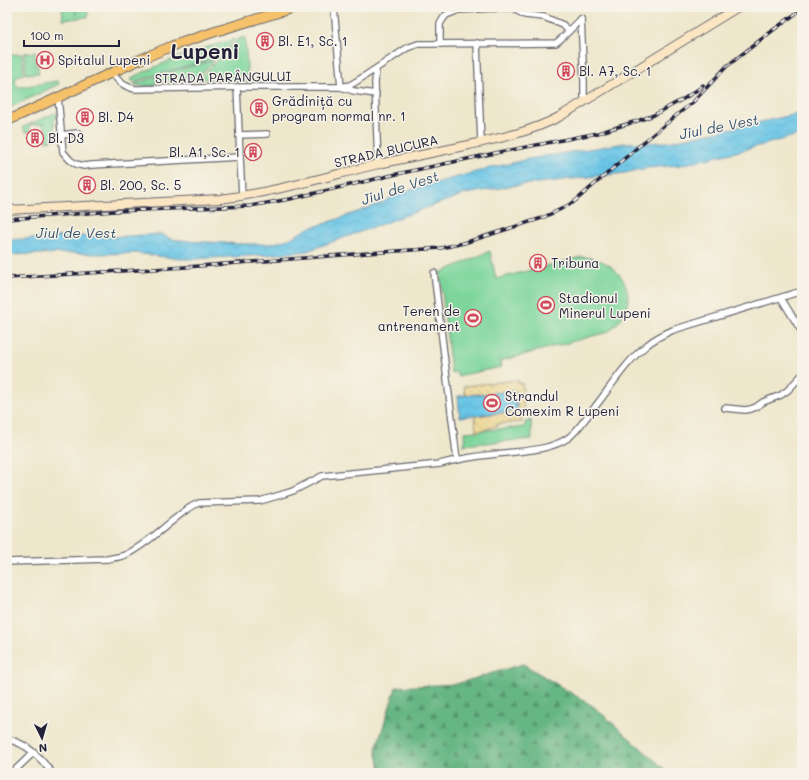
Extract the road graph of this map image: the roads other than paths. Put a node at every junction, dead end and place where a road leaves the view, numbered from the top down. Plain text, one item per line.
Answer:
1 (296, 7) edge
2 (334, 7) edge
3 (738, 7) edge
4 (569, 31) junction
5 (477, 43) junction
6 (440, 44) junction
7 (376, 70) junction
8 (112, 73) junction
9 (237, 87) junction
10 (341, 87) junction
11 (376, 94) junction
12 (58, 97) junction
13 (584, 102) junction
14 (7, 121) edge
15 (78, 133) dead end
16 (267, 134) dead end
17 (62, 135) junction
18 (239, 135) junction
19 (481, 142) junction
20 (240, 157) junction
21 (378, 165) junction
22 (242, 196) junction
23 (7, 210) edge
24 (434, 273) dead end
25 (802, 291) edge
26 (781, 298) junction
27 (802, 332) edge
28 (802, 375) edge
29 (725, 408) dead end
30 (457, 460) junction
31 (7, 562) edge
32 (7, 739) edge
33 (33, 752) junction
34 (12, 773) edge
35 (52, 773) edge

1 - 8 main road
2 - 10 street
3 - 13 main road, STRADA BUCURA
4 - 5 street, STRADA PARÂNGULUI
4 - 6 street
4 - 13 street, STRADA PARÂNGULUI
5 - 6 street, STRADA PARÂNGULUI
5 - 19 street
6 - 7 street, STRADA PARÂNGULUI
7 - 10 street, STRADA PARÂNGULUI
7 - 11 street
8 - 9 street, STRADA PARÂNGULUI
8 - 12 main road
9 - 10 street, STRADA PARÂNGULUI
9 - 18 street
10 - 11 street, STRADA PARÂNGULUI
11 - 21 street
12 - 14 main road
12 - 17 street
13 - 19 main road, STRADA BUCURA
15 - 17 street
16 - 18 street
17 - 20 street
18 - 20 street
19 - 21 main road, STRADA BUCURA
20 - 22 street
21 - 22 main road, STRADA BUCURA
22 - 23 main road, STRADA BUCURA
24 - 30 street
25 - 26 street
26 - 27 street
26 - 30 street
28 - 29 street
30 - 31 street
32 - 33 street
33 - 34 street
33 - 35 street

